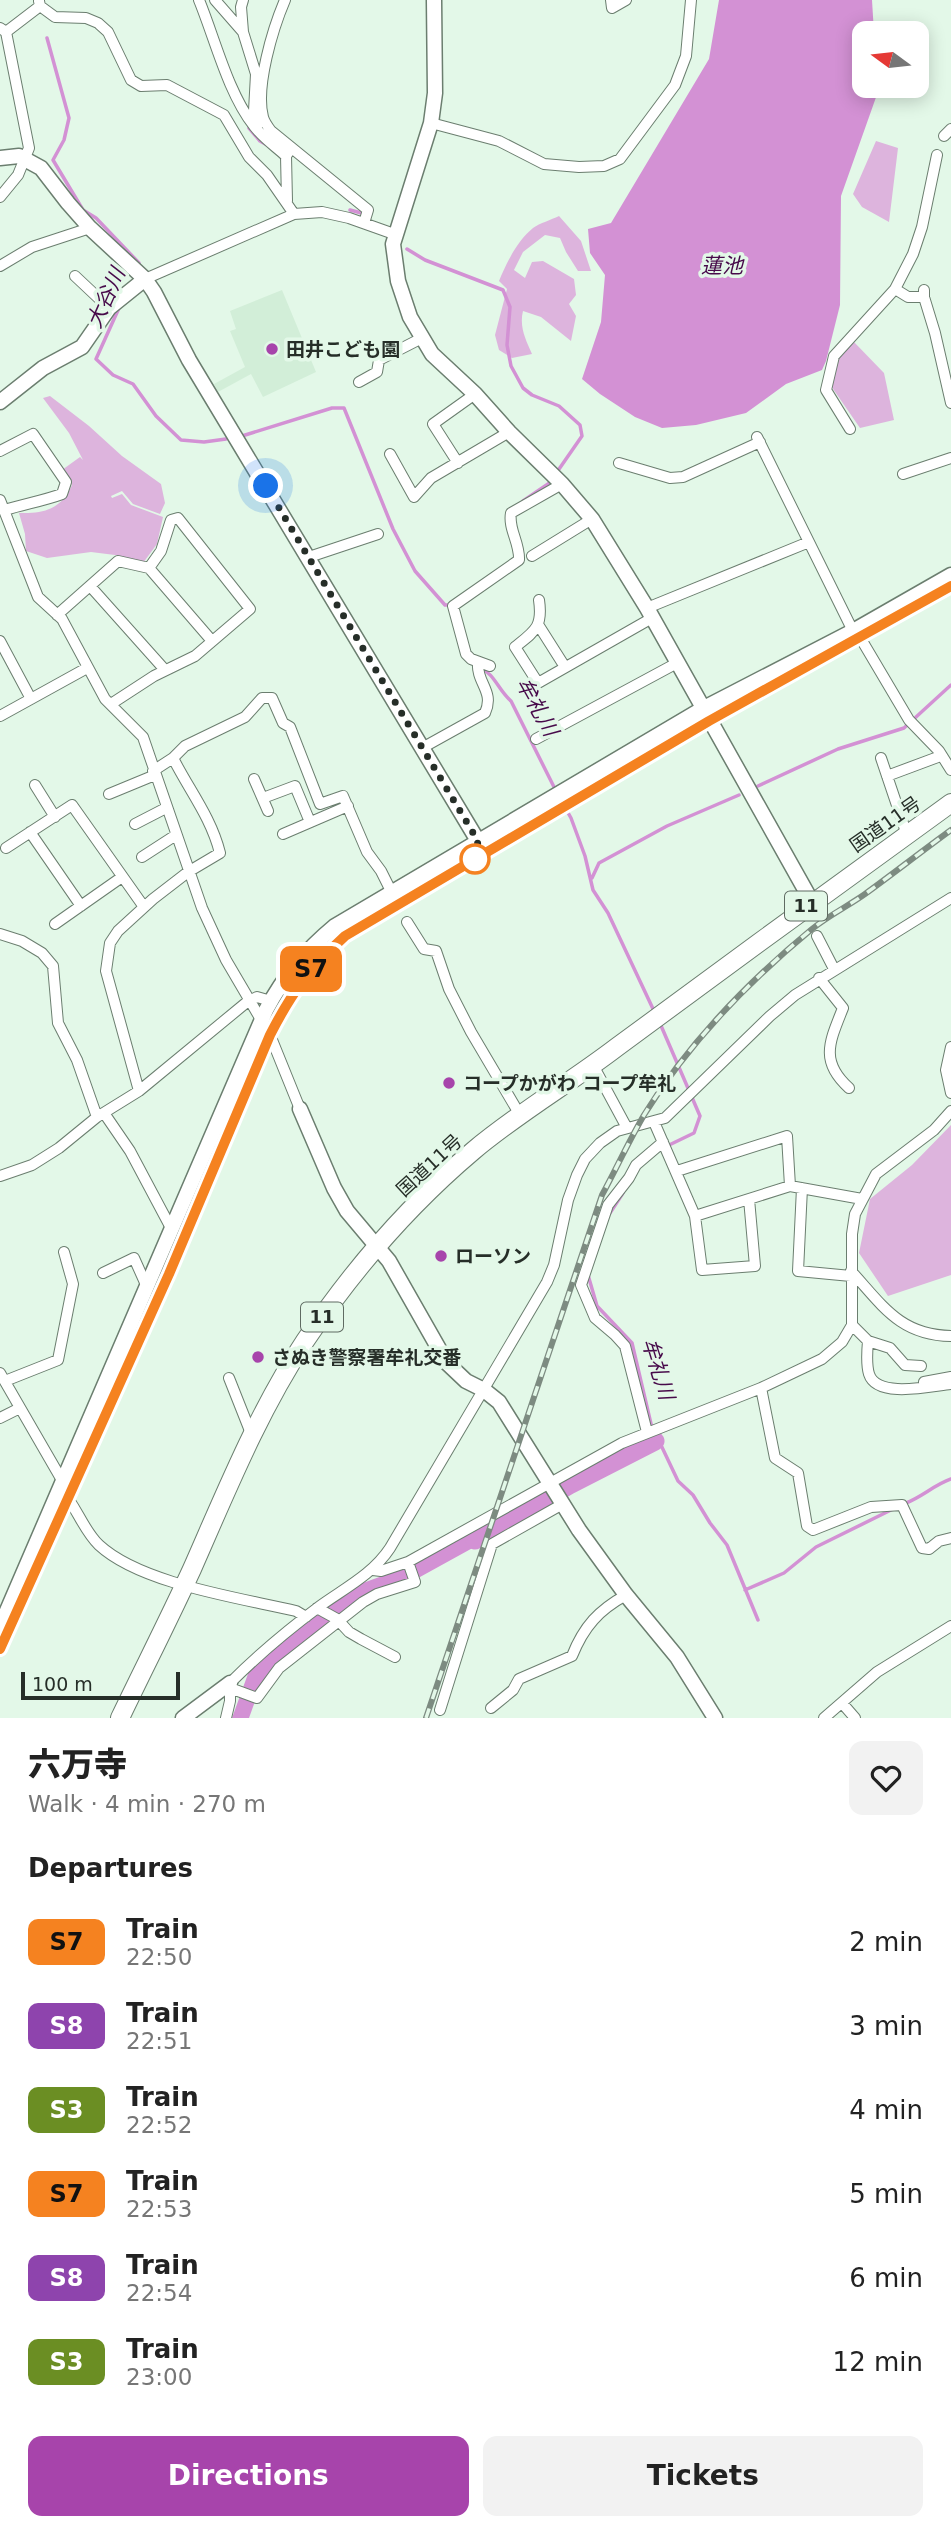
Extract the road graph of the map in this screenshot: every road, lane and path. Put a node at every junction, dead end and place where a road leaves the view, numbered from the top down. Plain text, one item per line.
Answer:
1 (199, 0) edge
2 (215, 0) edge
3 (243, 0) edge
4 (285, 0) edge
5 (434, 0) edge
6 (611, 0) edge
7 (626, 0) edge
8 (691, 0) edge
9 (40, 3) edge
10 (3, 30) edge
11 (243, 32) junction
12 (431, 123) junction
13 (258, 131) junction
14 (289, 152) junction
15 (937, 155) dead end
16 (0, 158) edge
17 (26, 159) junction
18 (0, 197) edge
19 (287, 201) junction
20 (295, 214) junction
21 (364, 223) junction
22 (90, 228) junction
23 (394, 234) junction
24 (0, 266) edge
25 (75, 276) dead end
26 (139, 283) junction
27 (895, 289) junction
28 (112, 306) junction
29 (422, 338) junction
30 (359, 382) dead end
31 (475, 394) junction
32 (951, 400) edge
33 (0, 402) edge
34 (850, 429) dead end
35 (509, 432) junction
36 (0, 452) edge
37 (390, 454) dead end
38 (951, 458) edge
39 (458, 463) junction
40 (619, 463) dead end
41 (903, 474) dead end
42 (562, 484) junction
43 (2, 505) edge
44 (592, 519) junction
45 (378, 534) dead end
46 (808, 542) junction
47 (532, 556) dead end
48 (309, 557) junction
49 (149, 568) junction
50 (951, 575) edge
51 (90, 586) junction
52 (539, 600) dead end
53 (650, 613) junction
54 (57, 615) junction
55 (539, 626) junction
56 (853, 631) junction
57 (0, 641) edge
58 (212, 641) junction
59 (864, 644) dead end
60 (478, 662) junction
61 (677, 663) junction
62 (490, 666) dead end
63 (565, 667) junction
64 (87, 668) junction
65 (165, 670) junction
66 (31, 699) junction
67 (111, 704) junction
68 (702, 709) junction
69 (0, 716) edge
70 (536, 739) dead end
71 (422, 748) junction
72 (938, 757) dead end
73 (173, 758) junction
74 (881, 758) dead end
75 (951, 770) edge
76 (154, 773) junction
77 (887, 776) junction
78 (254, 779) dead end
79 (35, 786) dead end
80 (109, 794) dead end
81 (263, 798) junction
82 (951, 803) edge
83 (348, 806) junction
84 (166, 808) junction
85 (268, 811) dead end
86 (55, 817) junction
87 (310, 822) junction
88 (135, 824) dead end
89 (30, 832) junction
90 (283, 834) dead end
91 (176, 835) junction
92 (907, 835) junction
93 (478, 841) junction
94 (6, 848) dead end
95 (142, 857) dead end
96 (188, 872) junction
97 (122, 877) junction
98 (392, 893) junction
99 (951, 898) edge
100 (812, 902) junction
101 (82, 906) junction
102 (144, 908) junction
103 (407, 922) dead end
104 (55, 924) dead end
105 (0, 934) edge
106 (817, 936) dead end
107 (834, 969) junction
108 (819, 978) junction
109 (250, 1001) junction
110 (271, 1001) junction
111 (262, 1021) junction
112 (951, 1047) edge
113 (593, 1065) junction
114 (849, 1088) dead end
115 (139, 1091) junction
116 (951, 1093) edge
117 (300, 1109) joint
118 (951, 1111) edge
119 (101, 1115) junction
120 (520, 1115) junction
121 (654, 1122) junction
122 (627, 1128) junction
123 (665, 1146) junction
124 (677, 1171) junction
125 (0, 1177) edge
126 (790, 1186) junction
127 (802, 1188) junction
128 (748, 1199) junction
129 (862, 1199) junction
130 (695, 1216) junction
131 (172, 1230) junction
132 (377, 1246) junction
133 (64, 1252) dead end
134 (103, 1273) dead end
135 (851, 1273) junction
136 (147, 1287) junction
137 (852, 1325) junction
138 (951, 1336) edge
139 (868, 1341) junction
140 (921, 1366) dead end
141 (2, 1377) edge
142 (951, 1377) edge
143 (229, 1378) dead end
144 (951, 1384) edge
145 (761, 1388) junction
146 (905, 1389) junction
147 (484, 1390) junction
148 (20, 1408) junction
149 (0, 1419) edge
150 (647, 1432) junction
151 (253, 1436) junction
152 (548, 1484) junction
153 (61, 1485) junction
154 (561, 1504) junction
155 (951, 1538) edge
156 (409, 1562) junction
157 (373, 1570) junction
158 (184, 1585) junction
159 (626, 1595) junction
160 (319, 1610) junction
161 (306, 1617) junction
162 (338, 1620) junction
163 (1, 1622) edge
164 (951, 1626) edge
165 (395, 1657) dead end
166 (230, 1686) junction
167 (842, 1703) junction
168 (491, 1707) dead end
169 (440, 1710) dead end
170 (120, 1718) edge
171 (183, 1718) edge
172 (226, 1718) edge
173 (715, 1718) edge
174 (824, 1718) edge
175 (855, 1718) edge

1 - 13 street
2 - 11 street
3 - 11 street
4 - 14 street
5 - 12 street
6 - 7 street
8 - 12 street
9 - 10 street
9 - 19 street
10 - 17 street
11 - 13 street
12 - 23 street
13 - 14 street
14 - 19 street
14 - 21 street
15 - 27 street
16 - 17 street
17 - 18 street
17 - 22 street
19 - 20 street
20 - 21 street
20 - 26 street
21 - 23 street
22 - 24 street
22 - 26 street
23 - 29 street
25 - 28 street
26 - 28 street
26 - 48 street
27 - 32 street
27 - 34 street
28 - 33 street
29 - 30 street
29 - 31 street
31 - 35 street
31 - 39 street
35 - 39 street
35 - 42 street
36 - 43 street
37 - 39 street
38 - 41 street
40 - 46 street
42 - 44 street
42 - 60 street
43 - 54 street
44 - 47 street
44 - 53 street
45 - 48 street
46 - 53 street
46 - 56 street
48 - 71 street
49 - 51 street
49 - 58 street
49 - 58 street
50 - 56 street
51 - 54 street
51 - 65 street
52 - 55 street
53 - 61 street
53 - 63 street
54 - 64 street
55 - 63 street
55 - 63 street
56 - 68 street
57 - 66 street
58 - 65 street
59 - 75 street
60 - 62 street
60 - 71 street
61 - 68 street
61 - 70 street
64 - 66 street
64 - 67 street
65 - 67 street
66 - 69 street
67 - 76 street
68 - 93 street
68 - 100 street
71 - 93 street
72 - 77 street
73 - 76 street
73 - 83 street
73 - 96 street
74 - 77 street
76 - 80 street
76 - 84 street
77 - 92 street
78 - 81 street
79 - 86 street
81 - 85 street
81 - 87 street
82 - 92 highway, 国道11号 / 11
83 - 87 street
83 - 98 street
84 - 88 street
84 - 91 street
86 - 89 street
86 - 97 street
87 - 90 street
89 - 94 street
89 - 101 street
91 - 95 street
91 - 96 street
92 - 100 highway, 国道11号 / 11
93 - 98 street
96 - 102 street
96 - 109 street
97 - 101 street
97 - 102 street
98 - 110 street
99 - 107 street
100 - 113 highway, 国道11号 / 11
101 - 104 street
102 - 115 street
103 - 120 street
105 - 119 street
106 - 107 street
107 - 108 street
108 - 114 street
108 - 121 street
109 - 110 street
109 - 111 street
109 - 115 street
110 - 111 street
111 - 117 street
111 - 131 street
112 - 116 street
113 - 120 highway, 国道11号 / 11
113 - 122 street
115 - 119 street
117 - 132 street
118 - 129 street
119 - 125 street
119 - 131 street
120 - 132 highway, 国道11号 / 11
121 - 122 street
121 - 123 street
122 - 147 street
123 - 124 street
123 - 150 street
124 - 126 street
124 - 130 street
126 - 127 street
126 - 128 street
127 - 129 street
127 - 135 street
128 - 130 street
128 - 130 street
129 - 135 street
131 - 136 street
132 - 147 street
132 - 151 highway, 国道11号 / 11
133 - 141 street
134 - 136 street
135 - 137 street
135 - 138 street
136 - 153 street
137 - 139 street
137 - 145 street
139 - 140 street
139 - 146 street
141 - 148 street
142 - 146 street
143 - 151 street
144 - 146 street
145 - 150 street
145 - 155 street
147 - 152 street
147 - 157 street
148 - 149 street
148 - 153 street
150 - 152 street
151 - 158 highway, 国道11号 / 11
152 - 154 street
152 - 156 street
153 - 158 street
153 - 163 street
154 - 159 street
154 - 169 street
156 - 157 street
156 - 162 street
157 - 160 street
158 - 161 street
158 - 170 highway, 国道11号 / 11
159 - 168 street
159 - 173 street
160 - 161 street
160 - 162 street
161 - 166 street
162 - 165 street
162 - 166 street
164 - 167 street
166 - 171 street
166 - 172 street
167 - 174 street
167 - 175 street

